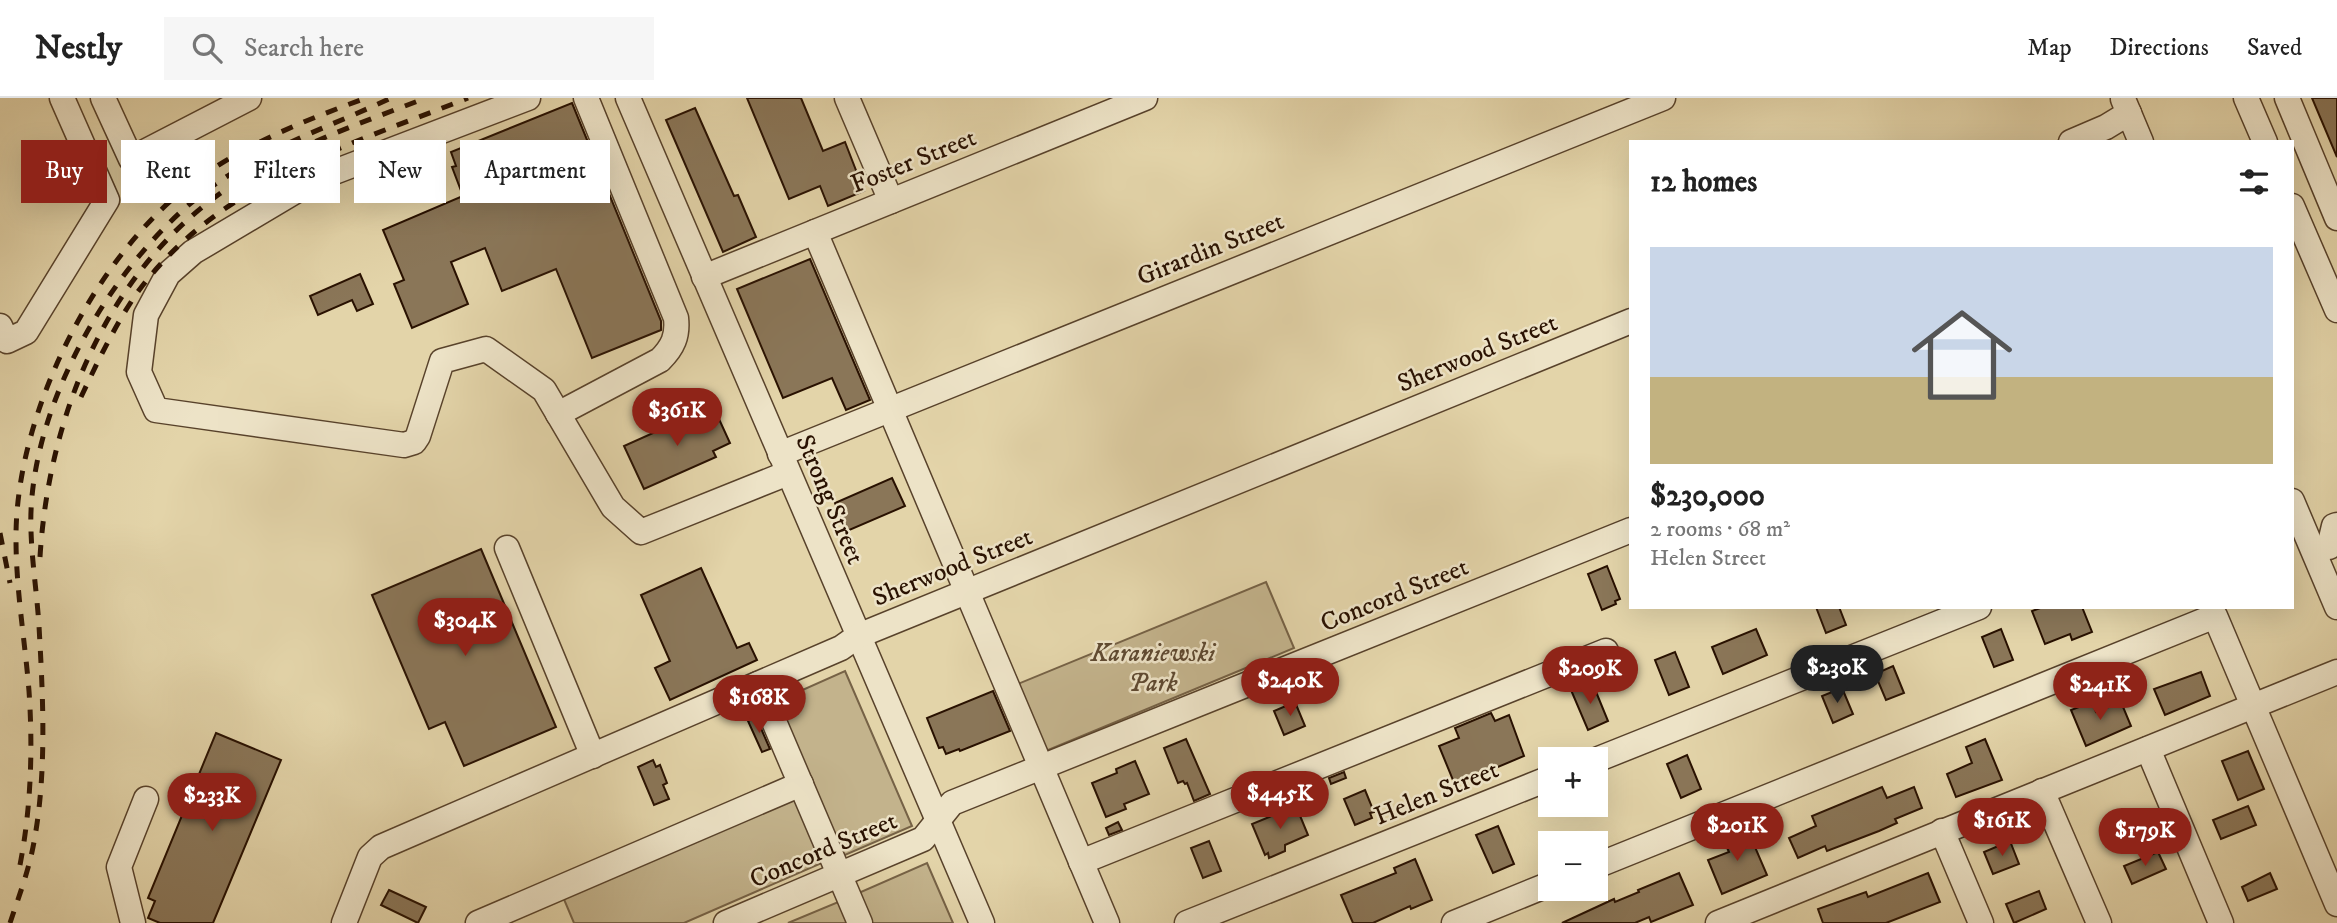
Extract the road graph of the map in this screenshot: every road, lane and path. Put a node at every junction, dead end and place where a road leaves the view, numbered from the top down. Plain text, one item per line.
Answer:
1 (62, 98) edge
2 (103, 98) edge
3 (249, 98) edge
4 (528, 98) edge
5 (586, 98) edge
6 (628, 98) edge
7 (847, 98) edge
8 (1145, 98) edge
9 (1663, 98) edge
10 (2246, 98) edge
11 (2287, 98) edge
12 (2125, 105) edge
13 (2076, 140) edge
14 (2140, 140) edge
15 (2264, 140) edge
16 (891, 201) junction
17 (2294, 210) edge
18 (2337, 218) edge
19 (815, 232) junction
20 (704, 277) junction
21 (2331, 277) edge
22 (2337, 310) edge
23 (1629, 322) edge
24 (0, 326) edge
25 (890, 410) junction
26 (558, 414) junction
27 (784, 464) junction
28 (2294, 503) edge
29 (1629, 531) edge
30 (2329, 544) edge
31 (507, 548) dead end
32 (967, 592) junction
33 (2337, 607) edge
34 (1974, 609) edge
35 (858, 636) junction
36 (1606, 650) dead end
37 (2337, 672) edge
38 (758, 684) junction
39 (2253, 706) junction
40 (2148, 748) junction
41 (1608, 755) edge
42 (593, 756) junction
43 (1040, 768) junction
44 (1538, 783) edge
45 (800, 784) junction
46 (2042, 791) junction
47 (146, 799) dead end
48 (937, 821) junction
49 (1942, 831) junction
50 (1608, 861) edge
51 (1080, 862) junction
52 (840, 874) junction
53 (1538, 889) edge
54 (2337, 904) edge
55 (133, 923) edge
56 (344, 923) edge
57 (478, 923) edge
58 (726, 923) edge
59 (860, 923) edge
60 (982, 923) edge
61 (1107, 923) edge
62 (1187, 923) edge
63 (1454, 923) edge
64 (1718, 923) edge
65 (1981, 923) edge
66 (2099, 923) edge
67 (2221, 923) edge

1 - 24 street
2 - 3 street
4 - 26 street
5 - 26 street
6 - 20 street, Strong Street
7 - 16 street
8 - 16 street, Foster Street
9 - 25 street, Girardin Street
10 - 15 street
11 - 18 street
12 - 13 street
12 - 14 street
16 - 19 street, Foster Street
17 - 21 street
19 - 20 street, Foster Street
19 - 25 street
20 - 27 street, Strong Street
21 - 22 street
23 - 32 street, Sherwood Street
25 - 27 street, Girardin Street
25 - 32 street
26 - 27 street, Girardin Street
27 - 35 street, Strong Street
28 - 30 street
29 - 43 street, Concord Street
30 - 33 street
31 - 42 street
32 - 35 street, Sherwood Street
32 - 43 street
34 - 41 street
35 - 38 street, Sherwood Street
35 - 48 street, Strong Street
36 - 51 street
37 - 39 street
38 - 42 street, Sherwood Street
38 - 45 street
39 - 40 street
39 - 50 street
39 - 54 street
40 - 46 street
40 - 67 street
42 - 56 street, Sherwood Street
43 - 48 street, Concord Street
43 - 51 street
44 - 62 street, Helen Street
45 - 52 street
45 - 57 street
46 - 49 street
46 - 66 street
47 - 55 street
48 - 52 street, Concord Street
48 - 60 street, Strong Street
49 - 64 street
49 - 65 street
51 - 61 street
52 - 58 street, Concord Street
52 - 59 street
53 - 63 street

